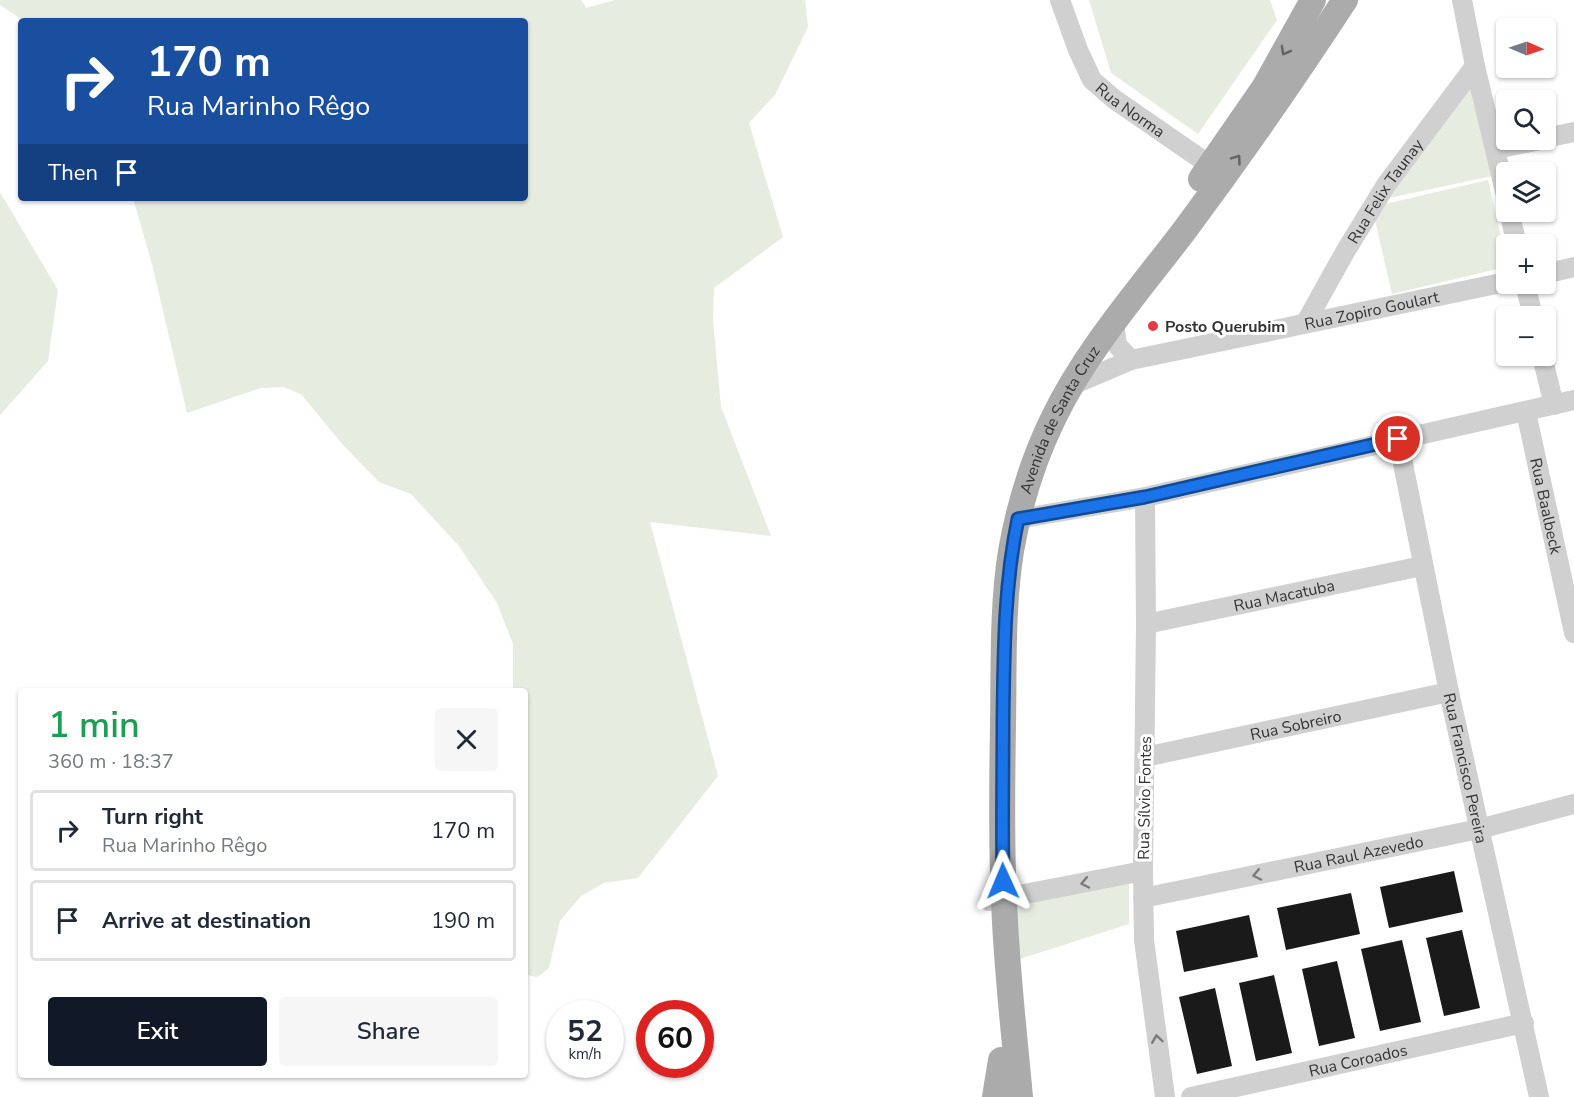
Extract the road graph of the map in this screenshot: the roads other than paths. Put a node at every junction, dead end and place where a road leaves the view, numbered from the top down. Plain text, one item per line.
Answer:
1 (1060, 0) edge
2 (1313, 0) edge
3 (1345, 0) edge
4 (1462, 0) edge
5 (1475, 66) junction
6 (1574, 132) edge
7 (1556, 136) edge
8 (1496, 150) joint
9 (1499, 162) edge
10 (1211, 166) junction
11 (1574, 267) edge
12 (1556, 271) edge
13 (1496, 284) edge
14 (1306, 322) junction
15 (1113, 323) junction
16 (1131, 360) junction
17 (1544, 366) edge
18 (1070, 386) junction
19 (1574, 400) edge
20 (1554, 405) junction
21 (1526, 412) junction
22 (1398, 439) junction
23 (1145, 497) junction
24 (1018, 519) junction
25 (1422, 566) junction
26 (1146, 624) junction
27 (1574, 633) edge
28 (1449, 692) junction
29 (1144, 757) junction
30 (1574, 804) edge
31 (1479, 829) junction
32 (1143, 871) junction
33 (1143, 898) junction
34 (996, 900) junction
35 (1524, 1023) junction
36 (1001, 1060) junction
37 (995, 1097) edge
38 (1004, 1097) edge
39 (1020, 1097) edge
40 (1165, 1097) edge
41 (1191, 1097) edge
42 (1539, 1097) edge

1 - 10 street, Rua Norma
2 -> 10 main road, Avenida de Santa Cruz
15 -> 3 main road, Avenida de Santa Cruz
4 - 5 street
5 - 8 street
5 - 14 street, Rua Felix Taunay
6 - 7 street
8 - 9 street
10 - 34 main road, Avenida de Santa Cruz
11 - 12 street
13 - 14 street, Rua Zopiro Goulart
14 - 16 street, Rua Zopiro Goulart
15 - 16 street
15 - 18 main road, Avenida de Santa Cruz
16 - 18 street, Rua Zopiro Goulart
17 - 20 street
18 - 24 main road, Avenida de Santa Cruz
19 - 20 street
20 - 21 street
21 - 22 street
21 - 27 street, Rua Baalbeck
22 - 23 street
22 - 25 street, Rua Francisco Pereira
23 - 24 street
23 - 26 street, Rua Sílvio Fontes
24 - 34 main road, Avenida de Santa Cruz
25 - 26 street, Rua Macatuba
25 - 28 street, Rua Francisco Pereira
26 - 29 street, Rua Sílvio Fontes
28 - 29 street, Rua Sobreiro
28 - 31 street, Rua Francisco Pereira
29 - 32 street, Rua Sílvio Fontes
30 - 31 street, Rua Raul Azevedo
31 -> 33 street, Rua Raul Azevedo
31 - 35 street, Rua Francisco Pereira
32 - 33 street, Rua Sílvio Fontes
32 -> 34 street
40 -> 33 street, Rua Sílvio Fontes
34 - 36 main road, Avenida de Santa Cruz
34 - 39 main road, Avenida de Santa Cruz
35 - 41 street, Rua Coroados
35 - 42 street, Rua Francisco Pereira
36 - 37 main road
36 - 38 main road, Avenida de Santa Cruz

